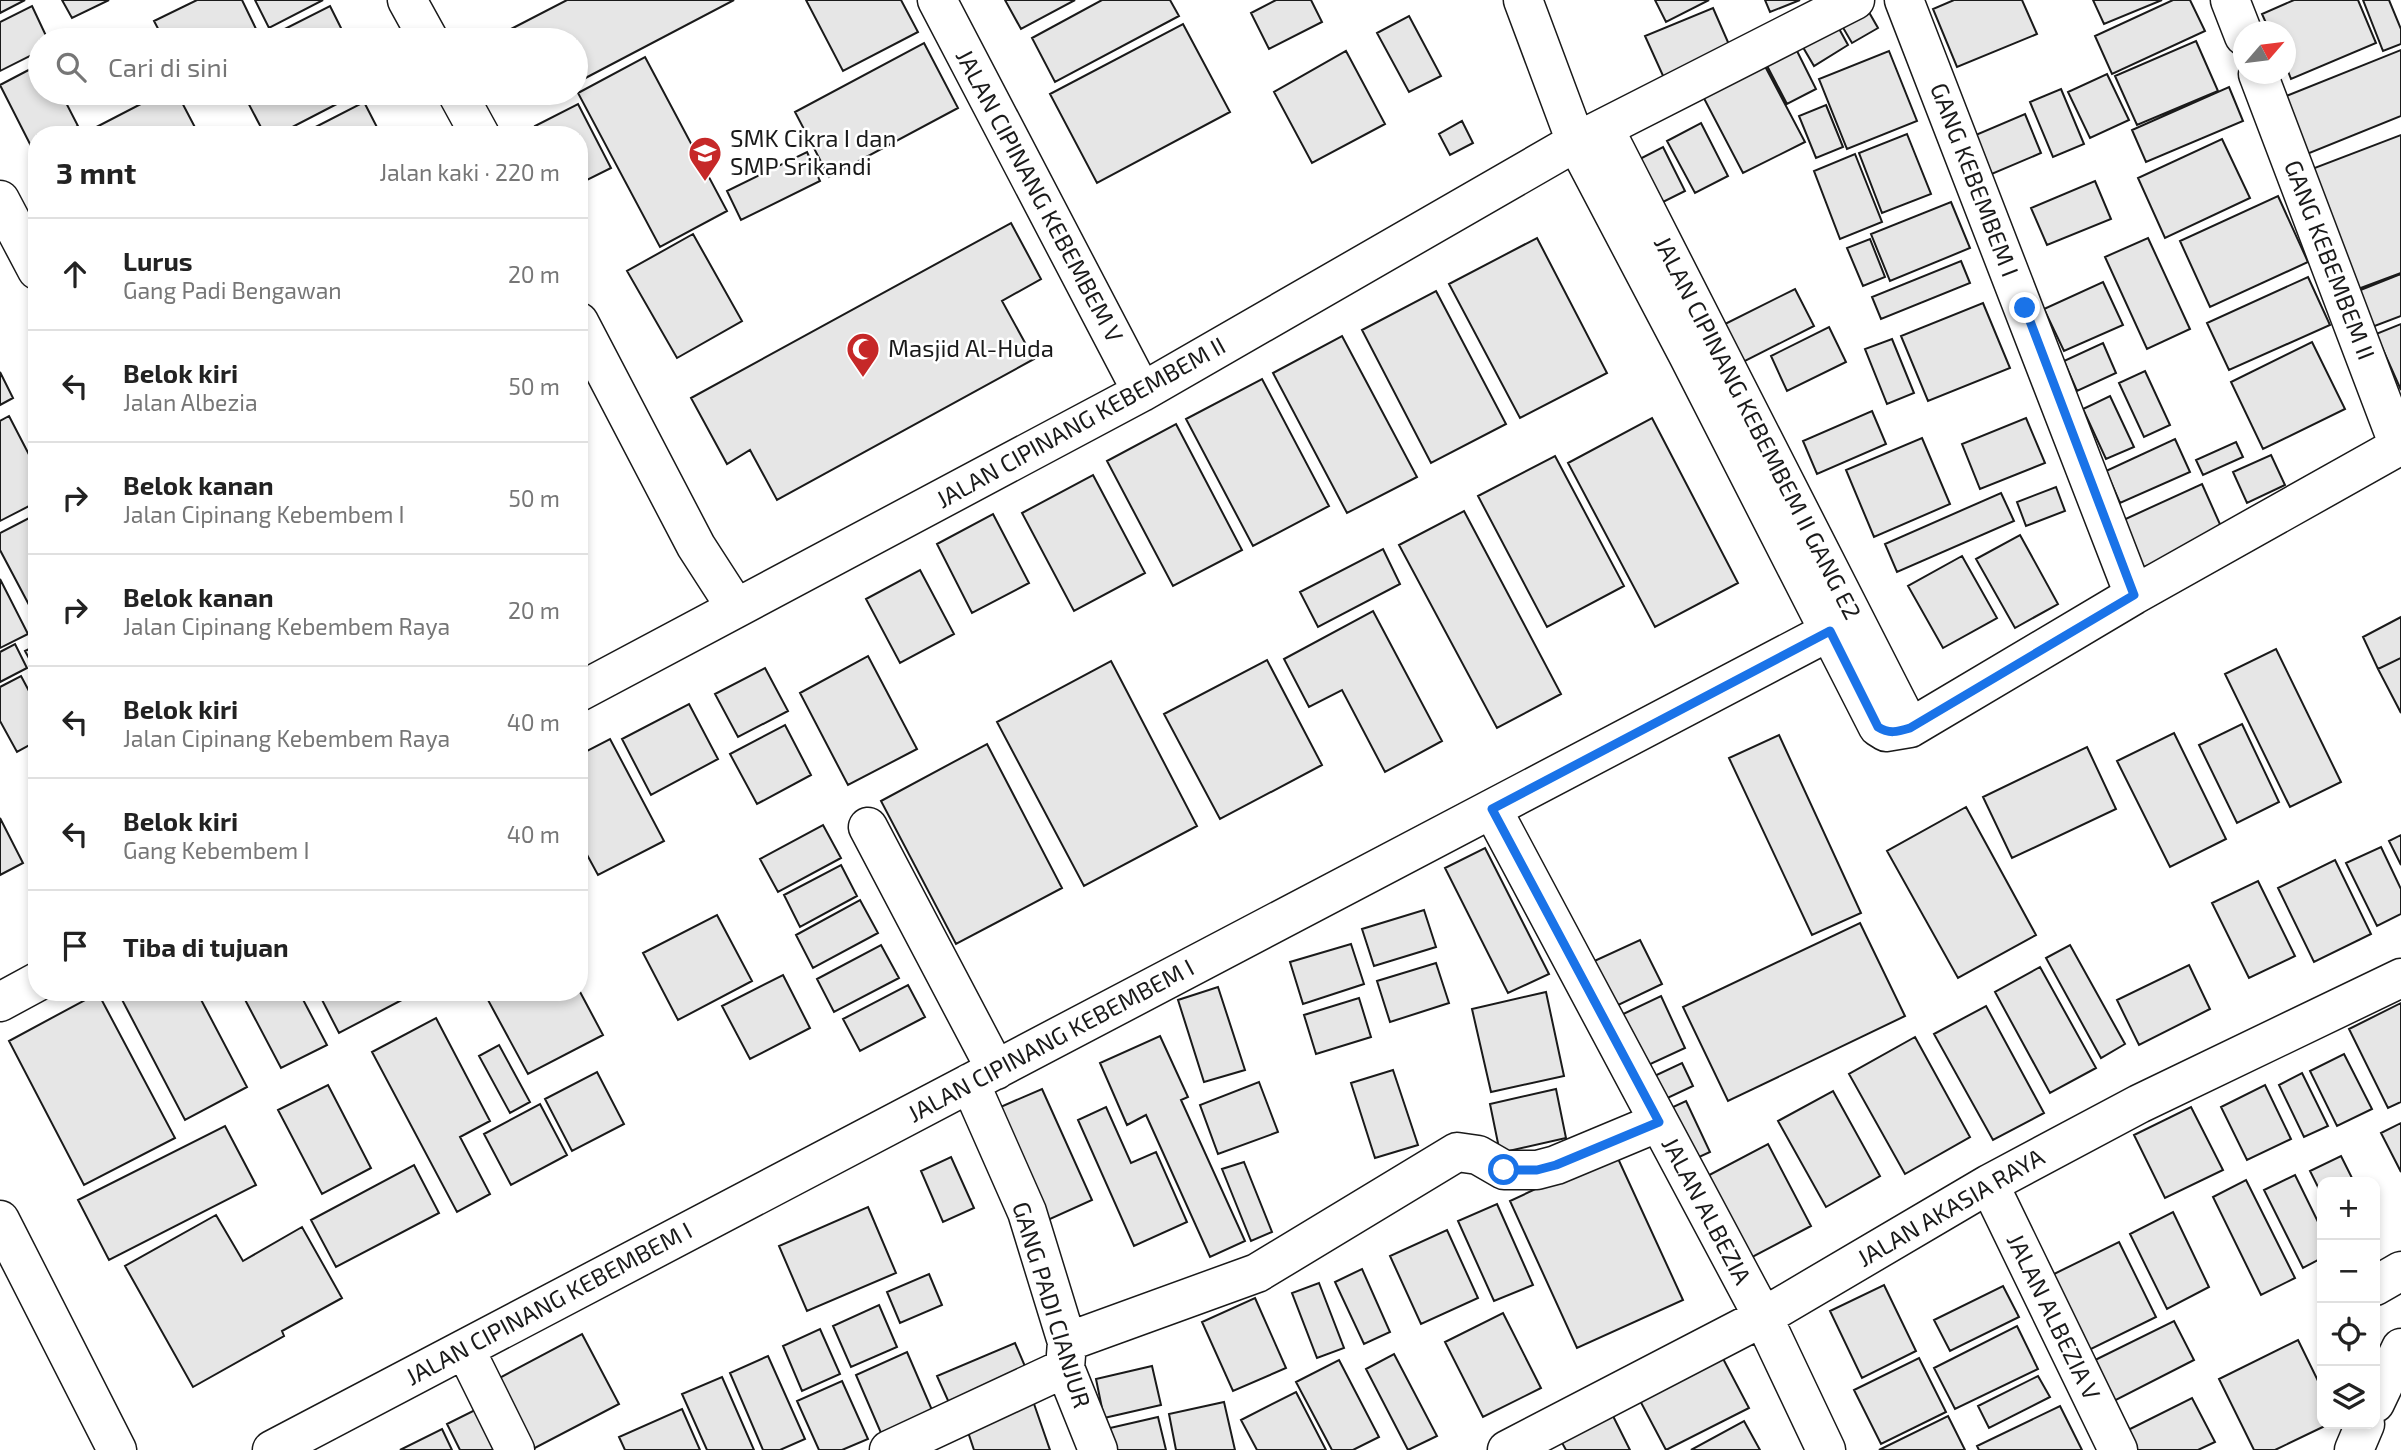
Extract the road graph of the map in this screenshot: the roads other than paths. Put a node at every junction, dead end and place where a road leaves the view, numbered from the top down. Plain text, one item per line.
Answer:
1 (407, 0) edge
2 (937, 0) edge
3 (1523, 0) edge
4 (1856, 0) edge
5 (1904, 0) edge
6 (2230, 0) edge
7 (2238, 21) edge
8 (422, 28) edge
9 (2262, 84) edge
10 (464, 105) edge
11 (475, 126) edge
12 (1590, 135) junction
13 (0, 200) edge
14 (28, 253) edge
15 (588, 338) edge
16 (1142, 393) junction
17 (2400, 445) edge
18 (2134, 595) junction
19 (736, 608) junction
20 (1830, 631) junction
21 (588, 687) edge
22 (1910, 728) junction
23 (1492, 809) junction
24 (869, 827) dead end
25 (2401, 978) edge
26 (28, 987) edge
27 (0, 1002) edge
28 (983, 1076) junction
29 (1659, 1122) junction
30 (1989, 1184) junction
31 (0, 1220) edge
32 (2401, 1271) edge
33 (2380, 1283) edge
34 (1763, 1317) junction
35 (2401, 1348) edge
36 (465, 1349) junction
37 (1066, 1355) junction
38 (2380, 1388) edge
39 (2362, 1429) edge
40 (1527, 1446) edge
41 (117, 1450) edge
42 (272, 1450) edge
43 (515, 1450) edge
44 (889, 1450) edge
45 (1098, 1450) edge
46 (1826, 1450) edge
47 (2118, 1450) edge
48 (2354, 1450) edge

1 - 8 street
2 - 16 street, JALAN CIPINANG KEBEMBEM V
3 - 12 street
4 - 12 street, JALAN CIPINANG KEBEMBEM II
5 - 18 street, GANG KEBEMBEM I
6 - 7 street
9 - 17 street, GANG KEBEMBEM II
10 - 11 street
12 - 16 street, JALAN CIPINANG KEBEMBEM II
12 - 20 street
12 - 22 street, JALAN CIPINANG KEBEMBEM II GANG E2
13 - 14 street
15 - 19 street
16 - 19 street, JALAN CIPINANG KEBEMBEM II
17 - 18 street
18 - 22 street
19 - 21 street, JALAN CIPINANG KEBEMBEM II
20 - 22 street
20 - 23 street, JALAN CIPINANG KEBEMBEM I
23 - 28 street, JALAN CIPINANG KEBEMBEM I
23 - 29 street, JALAN ALBEZIA
24 - 28 street, GANG PADI CIANJUR
25 - 30 street, JALAN AKASIA RAYA
26 - 27 street
28 - 36 street, JALAN CIPINANG KEBEMBEM I
28 - 37 street, GANG PADI CIANJUR
29 - 34 street, JALAN ALBEZIA
29 - 37 street
30 - 34 street, JALAN AKASIA RAYA
30 - 47 street, JALAN ALBEZIA V
31 - 41 street
32 - 33 street
34 - 40 street, JALAN AKASIA RAYA
34 - 46 street, JALAN ALBEZIA
35 - 38 street
36 - 42 street, JALAN CIPINANG KEBEMBEM I
36 - 43 street
37 - 44 street
37 - 45 street, GANG PADI CIANJUR
39 - 48 street

